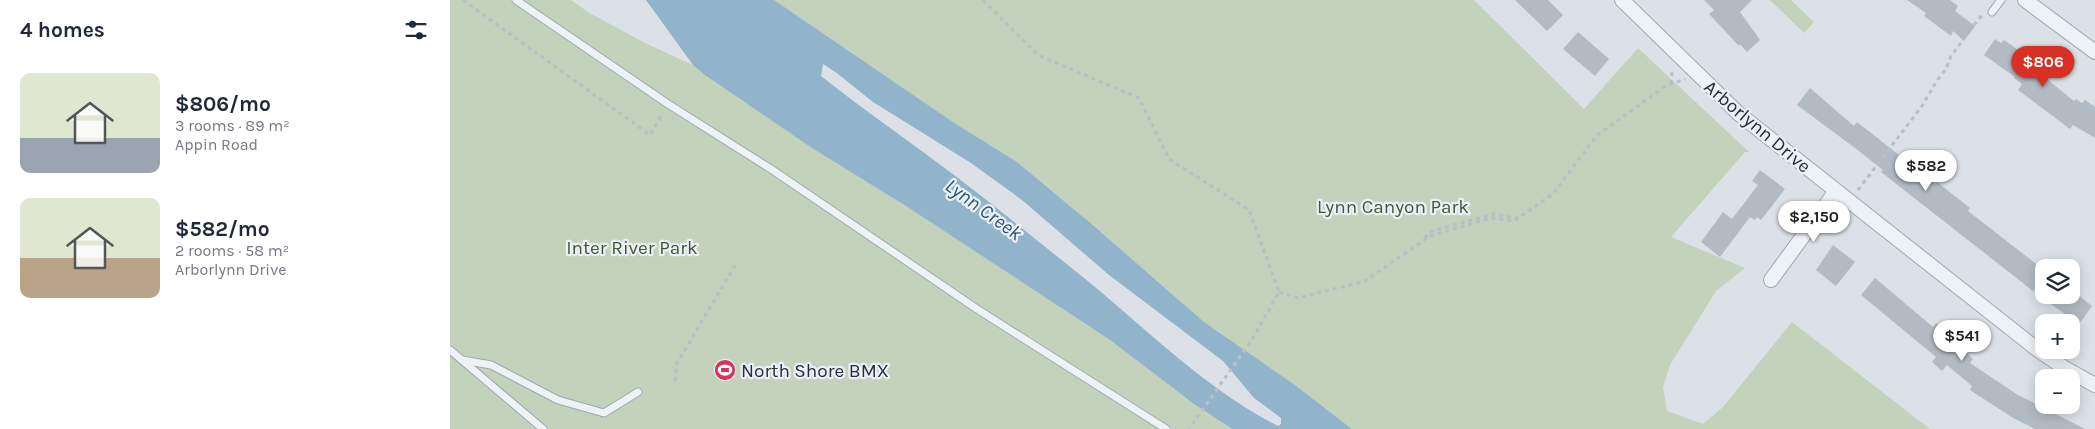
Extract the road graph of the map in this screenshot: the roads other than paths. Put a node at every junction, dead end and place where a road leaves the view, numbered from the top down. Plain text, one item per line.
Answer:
1 (516, 0) edge
2 (1622, 0) edge
3 (2001, 0) edge
4 (2028, 1) edge
5 (1992, 12) dead end
6 (2095, 52) edge
7 (1836, 191) junction
8 (1771, 280) dead end
9 (450, 350) edge
10 (462, 360) junction
11 (2095, 385) edge
12 (638, 392) dead end
13 (543, 429) edge
14 (1166, 429) edge

1 - 14 lane
2 - 7 street, Arborlynn Drive
3 - 5 lane
4 - 6 street
7 - 8 street
7 - 11 street, Arborlynn Drive
9 - 10 lane
10 - 12 lane
10 - 13 lane

